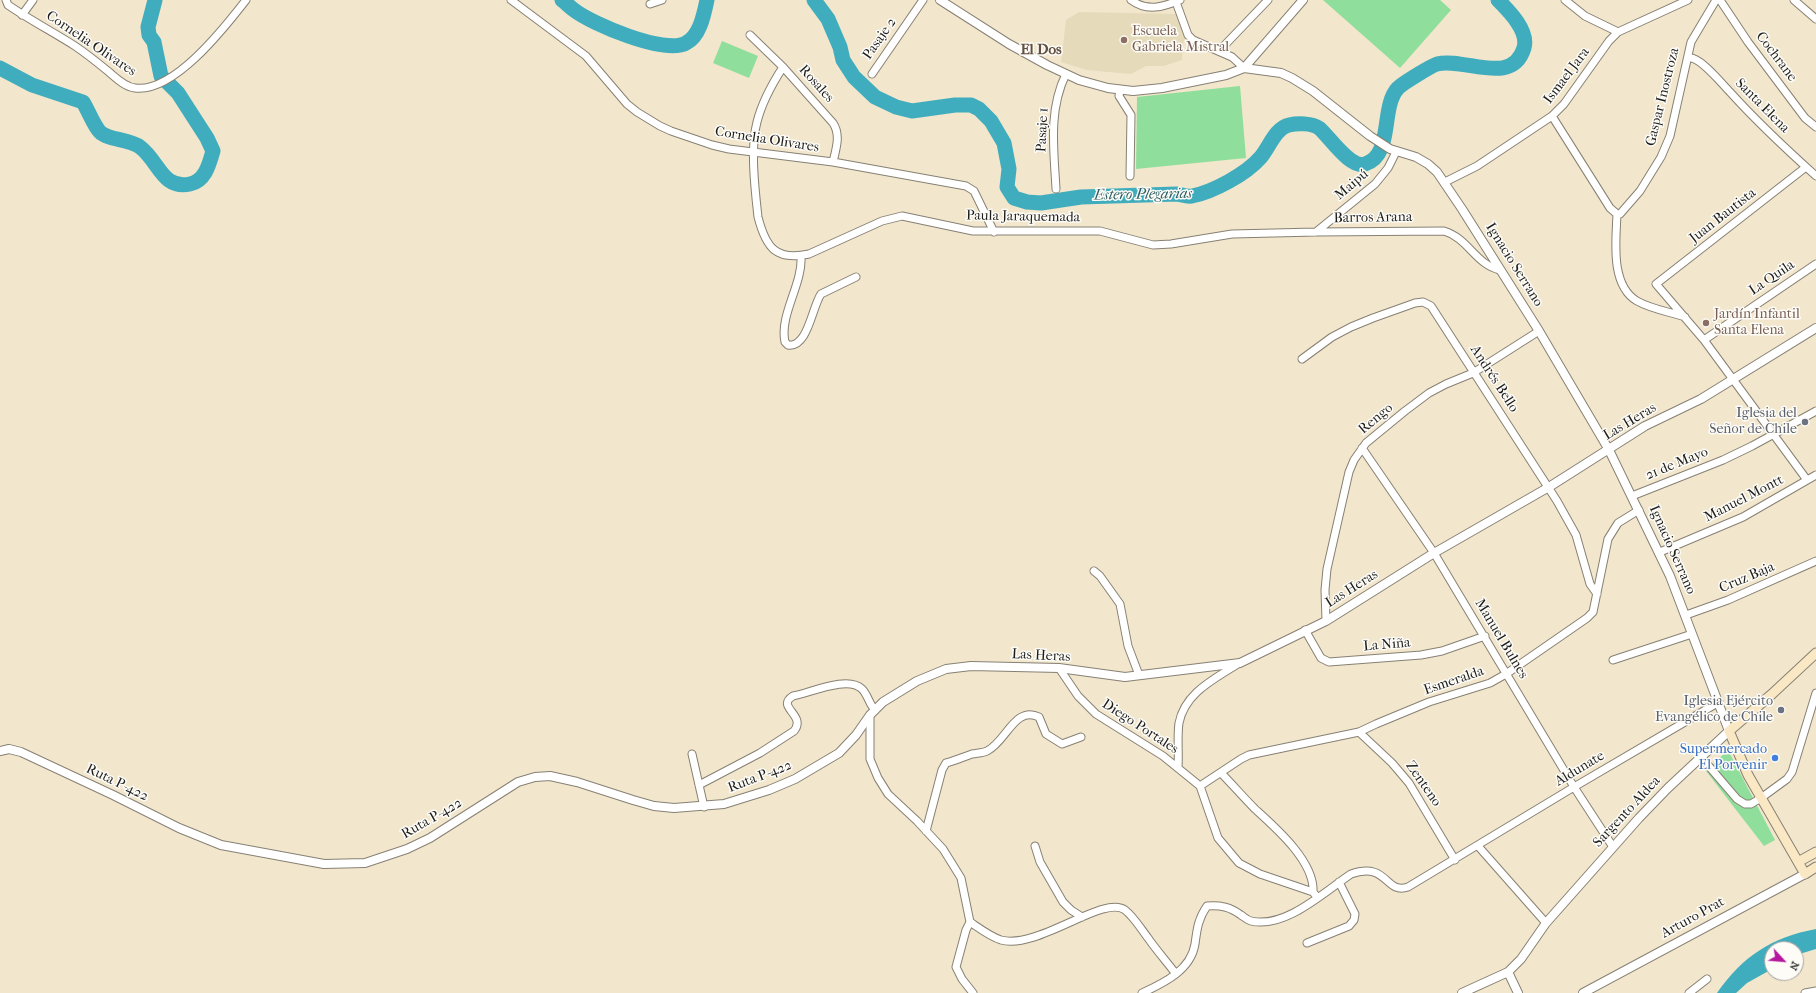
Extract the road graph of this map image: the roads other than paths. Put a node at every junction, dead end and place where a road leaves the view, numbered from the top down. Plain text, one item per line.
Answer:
1 (6, 0) edge
2 (34, 0) edge
3 (246, 0) edge
4 (511, 0) edge
5 (662, 0) edge
6 (923, 0) edge
7 (940, 0) edge
8 (1131, 0) edge
9 (1268, 0) edge
10 (1303, 0) edge
11 (1565, 0) edge
12 (1688, 0) edge
13 (1716, 0) edge
14 (1720, 0) edge
15 (1794, 0) edge
16 (1178, 1) edge
17 (650, 4) dead end
18 (22, 15) junction
19 (1816, 19) edge
20 (1618, 32) junction
21 (750, 34) dead end
22 (1219, 51) junction
23 (1688, 58) junction
24 (783, 66) junction
25 (1244, 68) junction
26 (872, 74) dead end
27 (1066, 74) junction
28 (1120, 90) junction
29 (1552, 116) junction
30 (1816, 127) edge
31 (1393, 150) junction
32 (754, 153) junction
33 (833, 162) junction
34 (1806, 167) junction
35 (1130, 176) dead end
36 (1816, 176) edge
37 (1445, 182) junction
38 (1056, 189) dead end
39 (1618, 214) junction
40 (994, 232) junction
41 (1316, 232) junction
42 (1232, 234) joint
43 (801, 256) junction
44 (1816, 264) edge
45 (1500, 270) junction
46 (856, 277) dead end
47 (1685, 317) junction
48 (1816, 328) edge
49 (1539, 331) junction
50 (1704, 340) junction
51 (1302, 359) dead end
52 (1474, 373) junction
53 (1734, 379) junction
54 (1816, 410) edge
55 (1774, 434) junction
56 (1362, 448) junction
57 (1609, 450) junction
58 (1816, 475) edge
59 (1807, 480) junction
60 (1549, 487) junction
61 (1632, 496) junction
62 (1639, 510) junction
63 (1660, 552) junction
64 (1434, 553) junction
65 (1816, 561) edge
66 (1094, 571) dead end
67 (1597, 594) junction
68 (1686, 616) junction
69 (1326, 621) junction
70 (1305, 630) junction
71 (1692, 634) junction
72 (1485, 636) junction
73 (1816, 653) edge
74 (1613, 660) dead end
75 (1240, 663) junction
76 (1059, 668) junction
77 (1506, 674) junction
78 (1139, 675) junction
79 (1816, 693) edge
80 (1719, 702) junction
81 (872, 712) junction
82 (864, 725) joint
83 (1729, 731) junction
84 (1359, 732) junction
85 (1081, 737) dead end
86 (0, 751) edge
87 (692, 754) dead end
88 (1701, 756) junction
89 (1178, 767) junction
90 (1221, 772) junction
91 (699, 784) junction
92 (1200, 786) junction
93 (1574, 787) junction
94 (1761, 798) junction
95 (704, 807) junction
96 (926, 831) junction
97 (1035, 846) dead end
98 (1478, 846) junction
99 (1613, 847) junction
100 (1816, 852) edge
101 (1455, 860) junction
102 (1798, 862) junction
103 (1816, 867) edge
104 (1805, 874) junction
105 (1339, 882) junction
106 (1315, 895) junction
107 (1082, 917) junction
108 (970, 922) junction
109 (1546, 923) junction
110 (1307, 943) dead end
111 (1508, 972) junction
112 (1176, 974) junction
113 (1707, 979) dead end
114 (1816, 991) edge
115 (973, 993) edge
116 (1142, 993) edge
117 (1462, 993) edge
118 (1518, 993) edge
119 (1583, 993) edge
120 (1689, 993) edge
121 (1805, 993) edge

1 - 18 street, Cornelia Olivares
2 - 18 street
3 - 18 street, Cornelia Olivares
4 - 32 street, Cornelia Olivares
5 - 17 street
6 - 26 street, Pasaje 2
7 - 27 street, Ignacio Serrano
8 - 16 street
9 - 22 street
10 - 25 street
11 - 20 street
12 - 20 street, Ismael Jara
13 - 23 street, Gaspar Inostroza
14 - 30 street, Cochrane
15 - 19 street
16 - 22 street
20 - 29 street, Ismael Jara
21 - 24 street, Rosales
22 - 25 street
23 - 34 street, Santa Elena
23 - 39 street, Gaspar Inostroza
24 - 32 street
24 - 33 street, Rosales
25 - 28 street, Ignacio Serrano
25 - 31 street, Ignacio Serrano
27 - 28 street, Ignacio Serrano
27 - 38 street, Pasaje 1
28 - 35 street
29 - 37 street, Ismael Jara
29 - 39 street
31 - 37 street, Ignacio Serrano
31 - 41 street, Maipú
32 - 33 street, Cornelia Olivares
32 - 43 street, Paula Jaraquemada
33 - 40 street, Cornelia Olivares
34 - 36 street, Santa Elena
34 - 47 street, Juan Bautista
37 - 45 street, Ignacio Serrano
39 - 47 street
40 - 42 street, Paula Jaraquemada
40 - 43 street, Paula Jaraquemada
41 - 42 street, Barros Arana
41 - 45 street, Barros Arana
43 - 46 street
44 - 50 street, La Quila
45 - 49 street, Ignacio Serrano
47 - 50 street
48 - 53 street, Las Heras
49 - 52 street, Rengo
49 - 57 street, Ignacio Serrano
50 - 53 street
51 - 52 street, Andrés Bello
52 - 56 street, Rengo
52 - 60 street, Andrés Bello
53 - 55 street
53 - 57 street, Las Heras
54 - 55 street, 21 de Mayo
55 - 59 street
55 - 61 street, 21 de Mayo
56 - 64 street, Manuel Bulnes
56 - 69 street, Rengo
57 - 60 street, Las Heras
57 - 61 street, Ignacio Serrano
58 - 59 street, Manuel Montt
59 - 63 street, Manuel Montt
60 - 64 street, Las Heras
60 - 67 street, Andrés Bello
61 - 62 street, Ignacio Serrano
62 - 63 street, Ignacio Serrano
62 - 67 street, Esmeralda
63 - 68 street, Ignacio Serrano
64 - 69 street, Las Heras
64 - 72 street, Manuel Bulnes
65 - 68 street, Cruz Baja
66 - 78 street
67 - 77 street, Esmeralda
68 - 71 street, Ignacio Serrano
69 - 70 street, Las Heras
70 - 72 street, La Niña
70 - 75 street, Las Heras
71 - 74 street
71 - 80 street, Ignacio Serrano
72 - 77 street, Manuel Bulnes
73 - 83 main road, Sargento Aldea
75 - 78 street, Las Heras
75 - 89 street, Diego Portales
76 - 78 street, Las Heras
76 - 81 street, Las Heras
76 - 89 street, Diego Portales
77 - 84 street, Esmeralda
77 - 93 street, Manuel Bulnes
79 - 94 street
80 - 83 street, Ignacio Serrano
80 - 93 street, Aldunate
81 - 82 street, Las Heras
81 - 91 street
81 - 96 street
82 - 95 street, Ruta P-422
83 - 88 street, Sargento Aldea
83 - 94 main road, Ignacio Serrano
84 - 90 street, Esmeralda
84 - 101 street, Zenteno
85 - 96 street
86 - 95 street, Ruta P-422
87 - 91 street
88 - 94 street
88 - 99 street, Sargento Aldea
89 - 92 street, Diego Portales
90 - 92 street, Esmeralda
90 - 106 street
91 - 95 street
92 - 106 street
93 - 98 street, Aldunate
93 - 99 street, Manuel Bulnes
94 - 102 main road, Ignacio Serrano
96 - 108 street
97 - 107 street
98 - 101 street, Aldunate
98 - 109 street
99 - 109 street, Sargento Aldea
100 - 102 main road
101 - 105 street
102 - 104 main road, Ignacio Serrano
103 - 104 main road, Arturo Prat
104 - 119 street, Arturo Prat
105 - 106 street
105 - 110 street
106 - 112 street
107 - 108 street
107 - 112 street
108 - 115 street
109 - 111 street, Sargento Aldea
111 - 117 street
111 - 118 street
112 - 116 street
113 - 120 street
114 - 121 street

